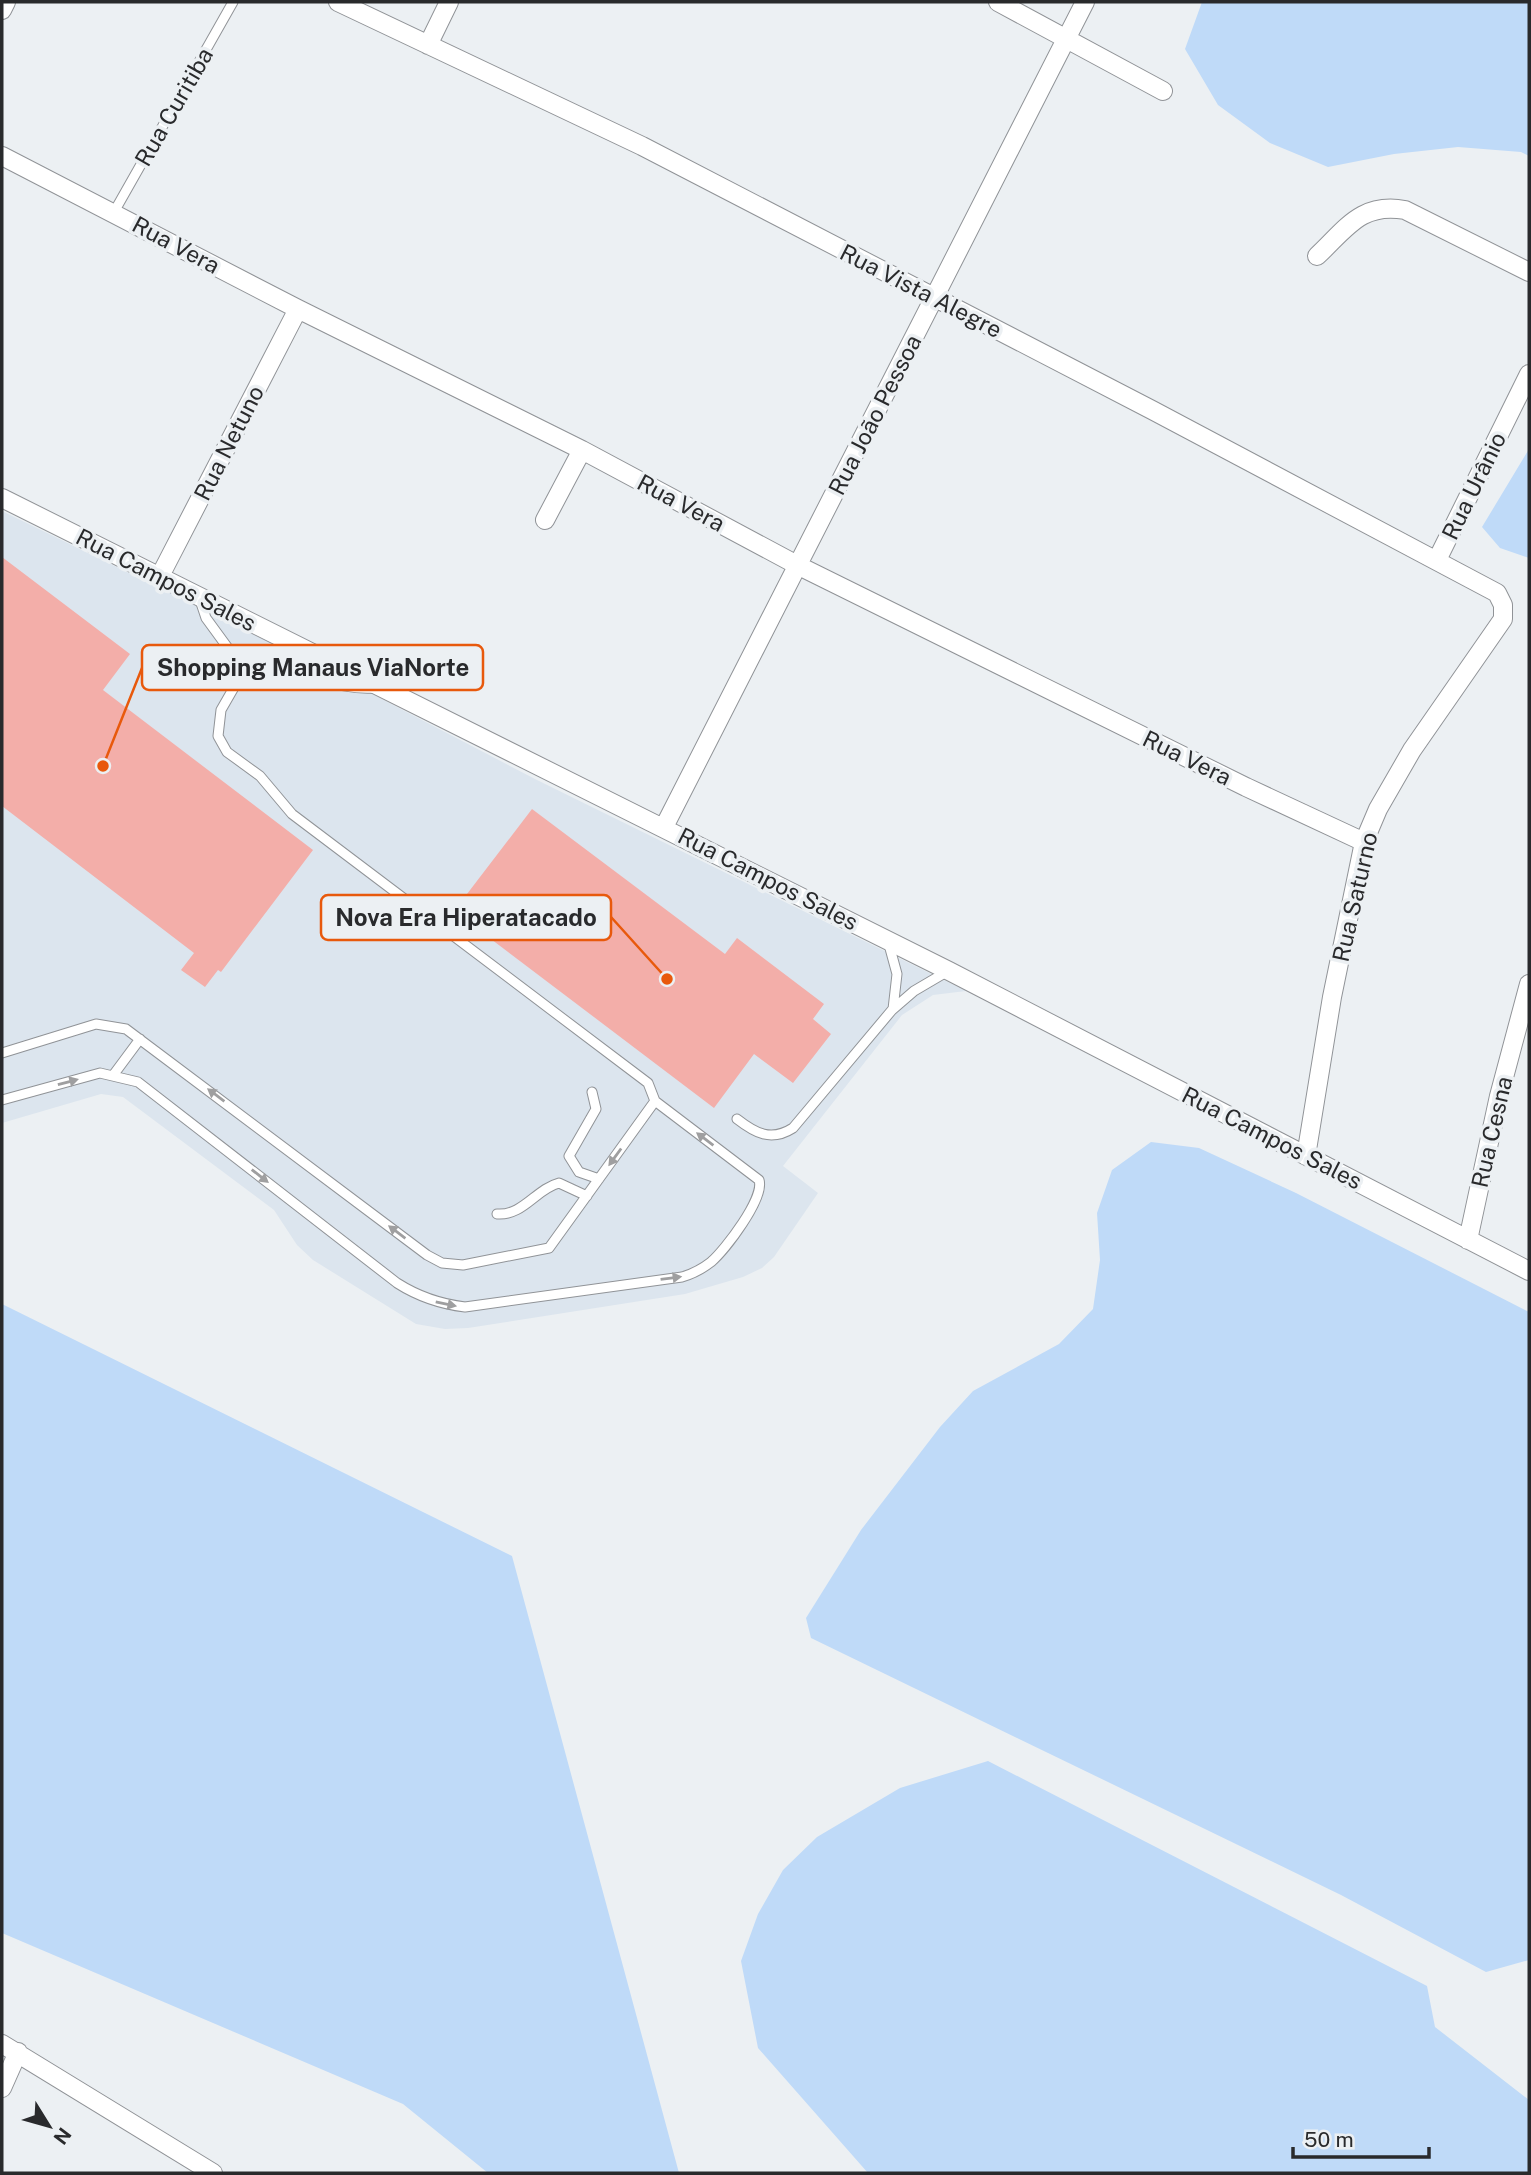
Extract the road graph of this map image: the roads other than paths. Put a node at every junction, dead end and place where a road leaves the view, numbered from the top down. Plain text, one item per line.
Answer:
1 (6, 2) edge
2 (233, 2) edge
3 (338, 2) edge
4 (449, 2) edge
5 (998, 2) edge
6 (1085, 2) edge
7 (2, 10) edge
8 (1066, 38) junction
9 (428, 45) junction
10 (1163, 90) dead end
11 (2, 156) edge
12 (114, 212) junction
13 (1317, 256) dead end
14 (1529, 272) edge
15 (935, 298) junction
16 (298, 309) junction
17 (1529, 374) edge
18 (582, 450) junction
19 (2, 498) edge
20 (545, 520) dead end
21 (1437, 560) junction
22 (797, 565) junction
23 (160, 576) junction
24 (1497, 593) joint
25 (199, 596) junction
26 (244, 670) junction
27 (379, 688) junction
28 (664, 827) junction
29 (1364, 842) junction
30 (888, 940) junction
31 (949, 971) junction
32 (1529, 984) edge
33 (892, 1010) junction
34 (140, 1039) junction
35 (2, 1053) edge
36 (114, 1074) junction
37 (592, 1092) dead end
38 (2, 1100) edge
39 (655, 1101) junction
40 (737, 1119) dead end
41 (1306, 1156) junction
42 (599, 1179) junction
43 (587, 1196) junction
44 (497, 1214) dead end
45 (1468, 1240) junction
46 (1529, 1271) edge
47 (10, 2048) edge
48 (2, 2088) edge
49 (213, 2173) edge

1 - 7 street
2 - 12 lane, Rua Curitiba
3 - 9 street, Rua Vista Alegre
4 - 9 street
5 - 8 street
6 - 8 street, Rua João Pessoa
8 - 10 street
8 - 15 street, Rua João Pessoa
9 - 15 street, Rua Vista Alegre
11 - 12 street, Rua Vera
12 - 16 street, Rua Vera
13 - 14 street
15 - 21 street, Rua Vista Alegre
15 - 22 street, Rua João Pessoa
16 - 18 street, Rua Vera
16 - 23 street, Rua Netuno
17 - 21 street, Rua Urânio
18 - 20 street
18 - 22 street, Rua Vera
19 - 23 street, Rua Campos Sales
21 - 24 street, Rua Vista Alegre
22 - 28 street, Rua João Pessoa
22 - 29 street, Rua Vera
23 - 25 street, Rua Campos Sales
24 - 29 street, Rua Saturno
25 - 26 lane
25 - 27 street, Rua Campos Sales
26 - 27 lane
26 - 39 lane
27 - 28 street, Rua Campos Sales
28 - 30 street, Rua Campos Sales
29 - 41 street, Rua Saturno
30 - 31 street, Rua Campos Sales
30 - 33 lane
31 - 33 lane
31 - 41 street, Rua Campos Sales
32 - 45 street, Rua Cesna
33 - 40 lane
34 - 35 lane
34 - 36 lane
43 -> 34 lane
38 -> 36 lane
36 -> 39 lane
37 - 42 lane
39 -> 42 lane
41 - 45 street, Rua Campos Sales
42 - 43 lane
43 - 44 lane
45 - 46 street, Rua Campos Sales
47 - 48 street
47 - 49 street

